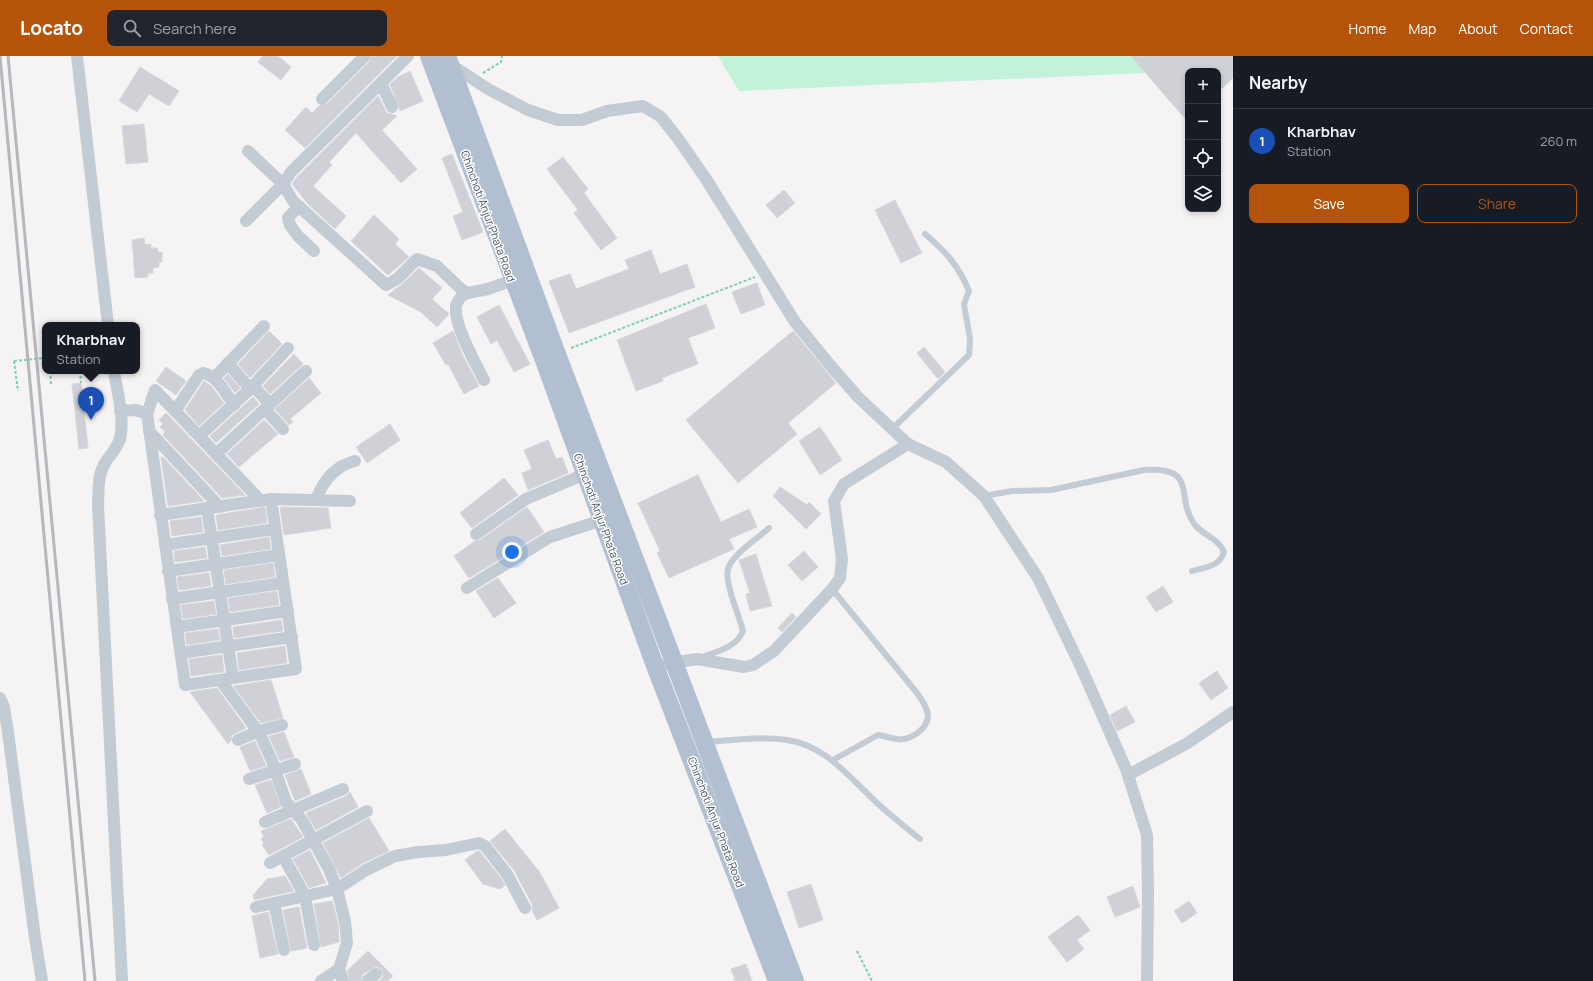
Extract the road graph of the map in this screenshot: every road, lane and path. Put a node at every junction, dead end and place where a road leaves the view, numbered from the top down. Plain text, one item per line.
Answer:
1 (77, 56) edge
2 (365, 56) edge
3 (408, 56) edge
4 (429, 56) edge
5 (502, 56) edge
6 (449, 60) edge
7 (474, 80) junction
8 (381, 83) junction
9 (322, 99) dead end
10 (392, 107) dead end
11 (248, 151) dead end
12 (283, 184) junction
13 (299, 206) junction
14 (246, 221) dead end
15 (925, 234) dead end
16 (314, 251) dead end
17 (764, 274) junction
18 (513, 280) junction
19 (468, 293) junction
20 (108, 322) edge
21 (264, 326) dead end
22 (288, 348) dead end
23 (557, 354) junction
24 (42, 358) edge
25 (228, 363) junction
26 (306, 371) dead end
27 (50, 374) edge
28 (80, 374) edge
29 (114, 374) edge
30 (214, 378) junction
31 (484, 380) dead end
32 (81, 383) dead end
33 (51, 384) dead end
34 (252, 388) junction
35 (18, 391) dead end
36 (234, 405) junction
37 (268, 407) junction
38 (120, 411) junction
39 (175, 411) junction
40 (147, 414) junction
41 (893, 428) junction
42 (283, 429) dead end
43 (149, 431) junction
44 (199, 436) junction
45 (908, 444) junction
46 (216, 454) junction
47 (355, 461) dead end
48 (585, 474) junction
49 (984, 496) junction
50 (266, 500) junction
51 (316, 500) junction
52 (350, 501) dead end
53 (220, 507) junction
54 (207, 508) junction
55 (160, 515) junction
56 (602, 520) junction
57 (770, 528) dead end
58 (275, 529) junction
59 (476, 534) dead end
60 (212, 538) junction
61 (164, 545) junction
62 (279, 555) junction
63 (216, 564) junction
64 (168, 571) junction
65 (1192, 571) dead end
66 (284, 583) junction
67 (467, 588) dead end
68 (832, 589) junction
69 (220, 592) junction
70 (172, 599) junction
71 (288, 610) junction
72 (224, 620) junction
73 (177, 627) junction
74 (292, 637) junction
75 (228, 646) junction
76 (181, 653) junction
77 (697, 659) junction
78 (673, 663) junction
79 (655, 666) junction
80 (233, 678) junction
81 (220, 680) junction
82 (0, 698) edge
83 (1233, 712) edge
84 (282, 725) dead end
85 (258, 730) junction
86 (238, 740) dead end
87 (695, 744) junction
88 (833, 760) junction
89 (295, 764) dead end
90 (275, 770) junction
91 (1128, 775) junction
92 (249, 779) dead end
93 (343, 789) dead end
94 (292, 810) junction
95 (367, 811) dead end
96 (265, 822) dead end
97 (920, 839) dead end
98 (312, 840) junction
99 (283, 856) junction
100 (270, 863) dead end
101 (337, 888) junction
102 (305, 896) junction
103 (274, 903) junction
104 (256, 907) dead end
105 (525, 908) dead end
106 (314, 945) dead end
107 (284, 950) dead end
108 (857, 951) dead end
109 (339, 969) junction
110 (42, 981) edge
111 (122, 981) edge
112 (321, 981) edge
113 (343, 981) edge
114 (777, 981) edge
115 (795, 981) edge
116 (872, 981) edge
117 (1146, 981) edge

1 - 20 street
2 - 9 street
3 - 8 street
4 - 18 main road, Chinchoti Anjur Phata Road
5 - 7 path
6 - 7 street
6 - 23 main road, Chinchoti Anjur Phata Road
7 - 17 street
8 - 10 street
8 - 12 street
11 - 12 street
12 - 13 street
12 - 14 street
13 - 16 street
13 - 19 street
15 - 41 lane
17 - 23 path
17 - 41 street
18 - 19 street
18 - 48 main road, Chinchoti Anjur Phata Road
19 - 31 street
21 - 25 street
22 - 34 street
23 - 78 main road, Chinchoti Anjur Phata Road
24 - 35 path, bridge
25 - 30 street
25 - 34 street
26 - 37 street
27 - 33 path
28 - 32 path
29 - 38 street
30 - 36 street
30 - 39 street
34 - 36 street
34 - 37 street
36 - 44 street
37 - 42 street
37 - 46 street
38 - 40 street
38 - 111 street
39 - 40 street
39 - 44 street
40 - 43 street
41 - 45 street
43 - 53 street
43 - 55 street
44 - 46 street
45 - 49 street
45 - 68 street
46 - 50 street
47 - 51 street
48 - 56 main road, Chinchoti Anjur Phata Road
48 - 59 street
49 - 65 lane
49 - 91 street
50 - 51 street
50 - 53 street
50 - 58 street
51 - 52 street
53 - 54 street
54 - 55 street
54 - 60 street
55 - 61 street
56 - 67 street
56 - 79 main road, Chinchoti Anjur Phata Road
57 - 77 lane
58 - 60 street
58 - 62 street
60 - 61 street
60 - 63 street
61 - 64 street
62 - 63 street
62 - 66 street
63 - 64 street
63 - 69 street
64 - 70 street
66 - 69 street
66 - 71 street
68 - 77 street
68 - 88 lane
69 - 70 street
69 - 72 street
70 - 73 street
71 - 72 street
71 - 74 street
72 - 73 street
72 - 75 street
73 - 76 street
74 - 75 street
74 - 80 street
75 - 76 street
75 - 80 street
76 - 81 street
77 - 78 street
78 - 79 street
78 - 87 main road, Chinchoti Anjur Phata Road
79 - 87 main road, Chinchoti Anjur Phata Road
80 - 81 street
81 - 85 street
82 - 110 street
83 - 91 street
84 - 85 street
85 - 86 street
85 - 90 street
87 - 88 lane
87 - 114 main road, Chinchoti Anjur Phata Road
87 - 115 main road, Chinchoti Anjur Phata Road
88 - 97 lane
89 - 90 street
90 - 92 street
90 - 94 street
91 - 117 street
93 - 94 street
94 - 96 street
94 - 98 street
95 - 98 street
98 - 99 street
98 - 101 street
99 - 100 street
99 - 102 street
101 - 102 street
101 - 105 street
101 - 109 street
102 - 103 street
102 - 106 street
103 - 104 street
103 - 107 street
108 - 116 path
109 - 112 street
109 - 113 street

